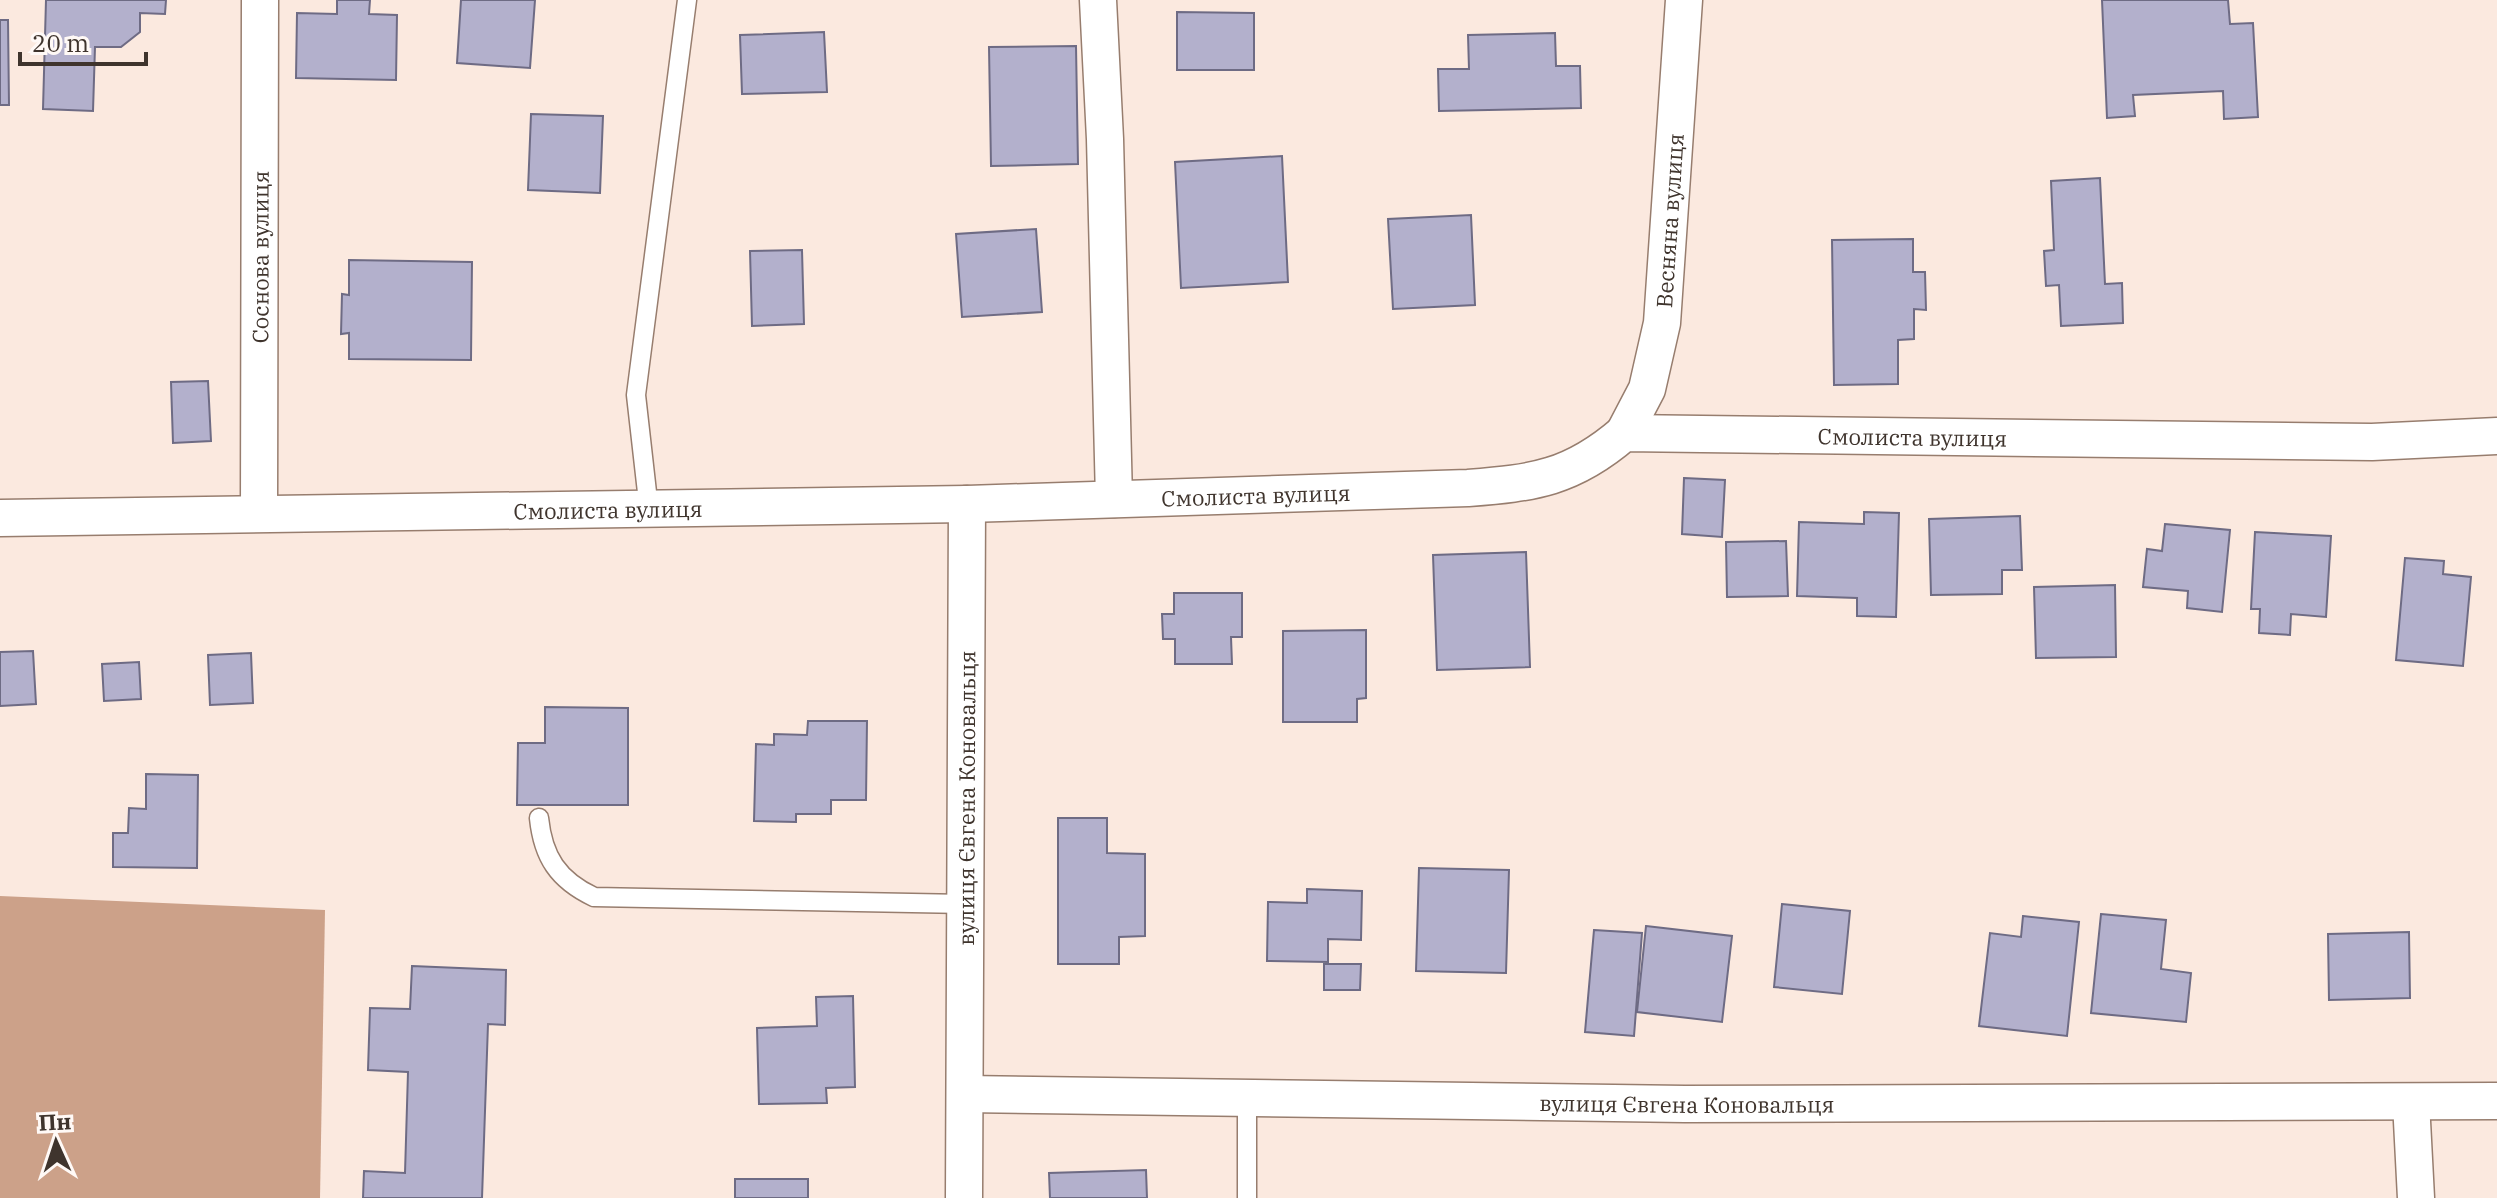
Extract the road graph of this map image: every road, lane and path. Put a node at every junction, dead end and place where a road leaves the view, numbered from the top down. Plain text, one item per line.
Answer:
1 (260, 0) edge
2 (687, 0) edge
3 (1098, 0) edge
4 (1684, 0) edge
5 (1624, 433) junction
6 (2497, 436) edge
7 (1114, 499) junction
8 (967, 504) junction
9 (649, 510) junction
10 (259, 513) junction
11 (0, 518) edge
12 (539, 818) dead end
13 (966, 904) junction
14 (965, 1094) junction
15 (1247, 1098) junction
16 (2497, 1101) edge
17 (2411, 1102) junction
18 (964, 1198) edge
19 (1247, 1198) edge
20 (2416, 1198) edge

1 - 10 street, Соснова вулиця
2 - 9 lane
3 - 7 street
4 - 5 street, Весняна вулиця
5 - 6 street, Смолиста вулиця
5 - 7 street, Смолиста вулиця
7 - 8 street, Смолиста вулиця
8 - 9 street, Смолиста вулиця
8 - 13 street, вулиця Євгена Коновальця
9 - 10 street, Смолиста вулиця
10 - 11 street, Смолиста вулиця
12 - 13 lane
13 - 14 street, вулиця Євгена Коновальця
14 - 15 street, вулиця Євгена Коновальця
14 - 18 street, вулиця Євгена Коновальця
15 - 17 street, вулиця Євгена Коновальця
15 - 19 lane
16 - 17 street, вулиця Євгена Коновальця
17 - 20 street

